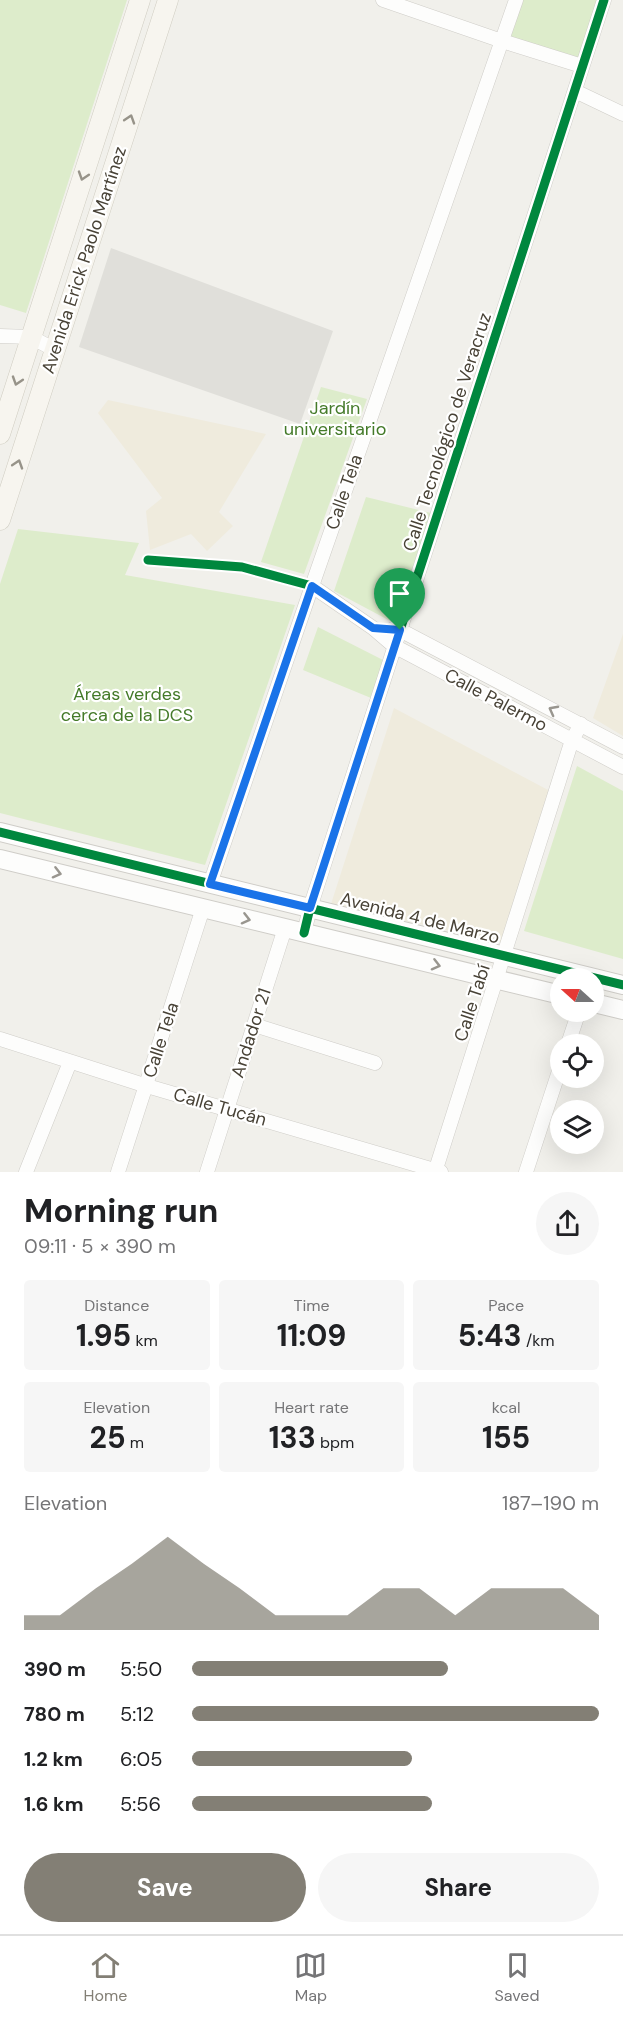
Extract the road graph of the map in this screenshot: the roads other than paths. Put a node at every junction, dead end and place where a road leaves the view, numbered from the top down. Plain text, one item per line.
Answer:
1 (140, 0) edge
2 (168, 0) edge
3 (383, 0) edge
4 (516, 0) edge
5 (604, 0) edge
6 (399, 3) edge
7 (502, 41) junction
8 (582, 66) junction
9 (575, 91) junction
10 (623, 114) edge
11 (0, 336) edge
12 (31, 337) junction
13 (55, 350) junction
14 (0, 434) edge
15 (0, 520) edge
16 (312, 586) junction
17 (373, 628) junction
18 (400, 630) junction
19 (394, 646) junction
20 (580, 724) junction
21 (572, 740) junction
22 (623, 747) edge
23 (623, 767) edge
24 (2, 838) edge
25 (0, 859) edge
26 (210, 884) junction
27 (203, 908) junction
28 (310, 908) junction
29 (285, 928) junction
30 (304, 933) junction
31 (504, 956) junction
32 (496, 980) junction
33 (623, 985) edge
34 (550, 992) edge
35 (604, 1005) edge
36 (623, 1010) edge
37 (254, 1025) junction
38 (0, 1039) edge
39 (70, 1062) junction
40 (375, 1064) dead end
41 (147, 1086) junction
42 (553, 1088) edge
43 (227, 1109) junction
44 (437, 1171) edge
45 (26, 1172) edge
46 (118, 1172) edge
47 (207, 1172) edge
48 (526, 1172) edge

1 -> 12 main road, Avenida Erick Paolo Martínez
13 -> 2 main road, Avenida Erick Paolo Martínez
3 - 6 street
4 - 7 street, Calle Tela
5 - 8 street, Calle Tecnológico de Veracruz
6 - 7 street
7 - 8 street
7 - 16 street, Calle Tela
8 - 9 street, Calle Tecnológico de Veracruz
9 - 10 street
9 - 18 street, Calle Tecnológico de Veracruz
11 - 12 street
12 - 13 street
12 -> 14 main road, Avenida Erick Paolo Martínez
15 -> 13 main road, Avenida Erick Paolo Martínez
16 - 17 street, Calle Palermo
16 - 26 street, Calle Tela
17 - 18 street, Calle Palermo
17 - 19 street, Calle Palermo
18 - 19 street, Calle Tecnológico de Veracruz
20 -> 18 street, Calle Palermo
19 - 21 street, Calle Palermo
19 - 28 street, Calle Tecnológico de Veracruz
20 - 21 street, Calle Tabí
20 - 22 street, Calle Palermo
21 - 23 street, Calle Palermo
21 - 31 street, Calle Tabí
24 - 26 street, Avenida 4 de Marzo
25 -> 27 street
26 - 28 street, Avenida 4 de Marzo
27 -> 29 street
27 - 41 street, Calle Tela
28 - 30 street, Calle Tecnológico de Veracruz
28 - 31 street, Avenida 4 de Marzo
29 - 30 street
29 - 37 street, Andador 21
30 -> 32 street
31 - 32 street, Calle Tabí
31 - 33 street, Avenida 4 de Marzo
32 - 34 street
32 - 44 street, Calle Tabí
35 - 36 street
37 - 40 street
37 - 43 street, Andador 21
38 - 39 street, Calle Tucán
39 - 41 street, Calle Tucán
39 - 45 street
41 - 43 street, Calle Tucán
41 - 46 street, Calle Tela
42 - 48 street
43 - 44 street, Calle Tucán
43 - 47 street, Andador 21

